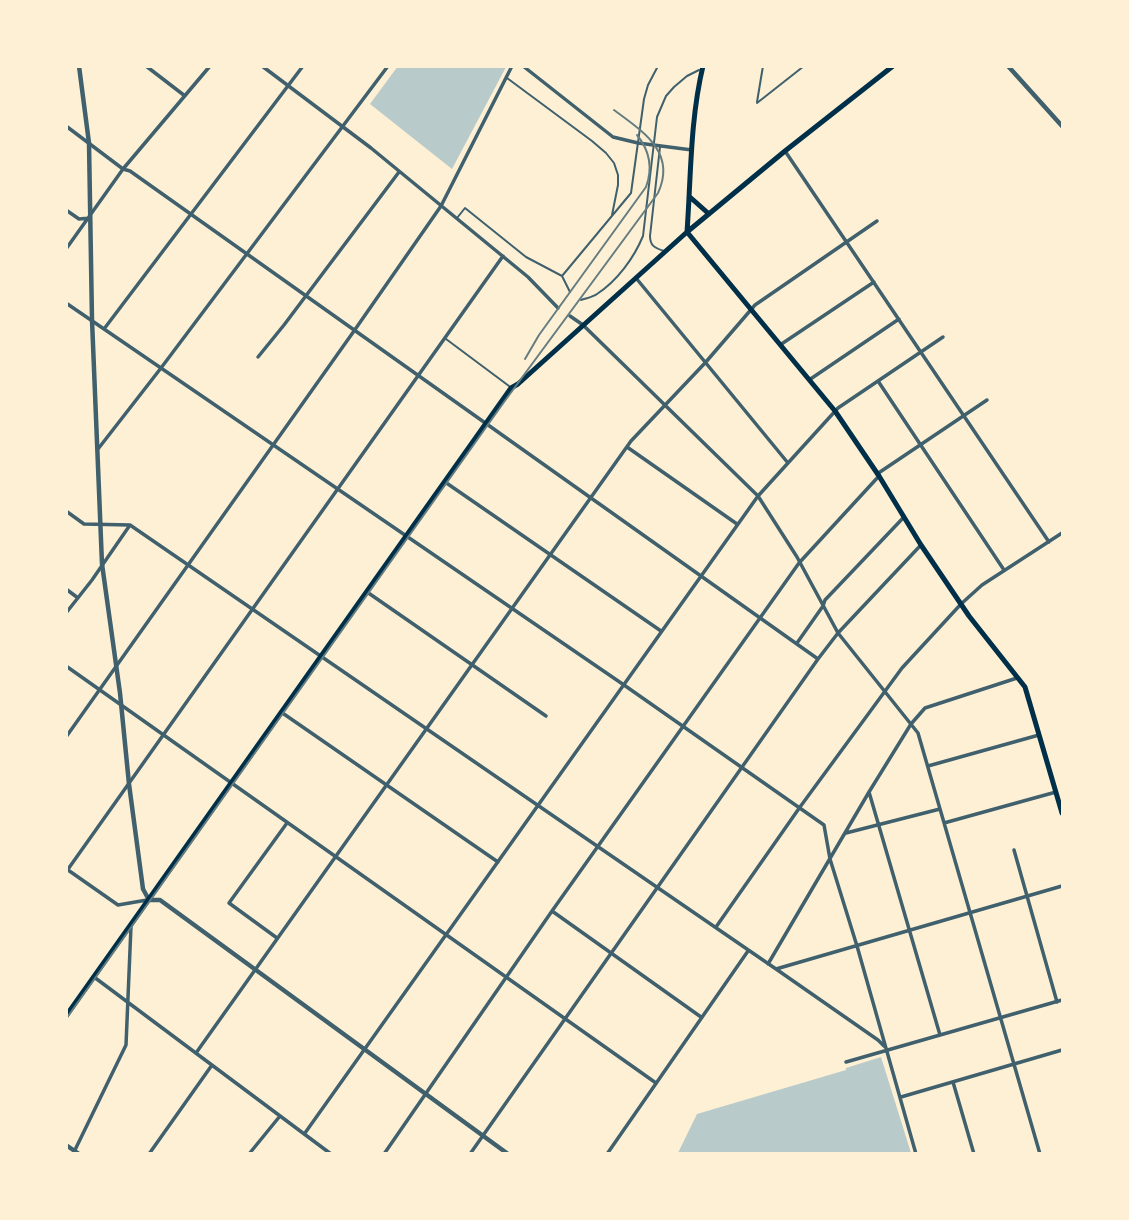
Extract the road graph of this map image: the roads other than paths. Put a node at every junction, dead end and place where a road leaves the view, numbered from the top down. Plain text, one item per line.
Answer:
1 (79, 66) edge
2 (146, 66) edge
3 (210, 66) edge
4 (262, 66) edge
5 (303, 66) edge
6 (388, 66) edge
7 (512, 66) edge
8 (523, 66) edge
9 (658, 66) edge
10 (762, 66) edge
11 (804, 66) edge
12 (892, 66) edge
13 (1008, 66) edge
14 (703, 67) edge
15 (506, 78) junction
16 (288, 86) junction
17 (185, 96) junction
18 (66, 126) edge
19 (1062, 126) edge
20 (344, 127) junction
21 (89, 143) junction
22 (638, 143) junction
23 (654, 145) junction
24 (660, 146) junction
25 (692, 150) junction
26 (785, 151) junction
27 (123, 169) junction
28 (400, 172) junction
29 (690, 197) junction
30 (441, 206) junction
31 (66, 210) edge
32 (709, 214) junction
33 (191, 215) junction
34 (612, 216) junction
35 (90, 218) junction
36 (456, 219) junction
37 (877, 222) dead end
38 (687, 232) junction
39 (848, 242) junction
40 (66, 249) edge
41 (665, 252) junction
42 (247, 255) junction
43 (503, 256) junction
44 (562, 276) junction
45 (636, 278) junction
46 (874, 282) junction
47 (570, 292) dead end
48 (305, 296) junction
49 (581, 300) dead end
50 (66, 303) edge
51 (558, 308) dead end
52 (751, 309) junction
53 (570, 316) dead end
54 (899, 319) junction
55 (92, 320) junction
56 (583, 325) junction
57 (104, 329) junction
58 (354, 331) junction
59 (943, 337) dead end
60 (445, 339) junction
61 (780, 345) junction
62 (921, 352) junction
63 (258, 357) dead end
64 (705, 363) junction
65 (161, 368) junction
66 (418, 377) junction
67 (809, 380) junction
68 (878, 381) junction
69 (511, 387) junction
70 (987, 400) dead end
71 (665, 405) junction
72 (835, 411) junction
73 (964, 416) junction
74 (486, 424) junction
75 (273, 445) junction
76 (921, 445) junction
77 (627, 447) junction
78 (98, 449) junction
79 (788, 464) junction
80 (878, 475) junction
81 (445, 482) junction
82 (337, 490) junction
83 (758, 496) junction
84 (591, 498) junction
85 (66, 510) edge
86 (904, 517) junction
87 (100, 524) junction
88 (737, 524) junction
89 (130, 526) junction
90 (1062, 533) edge
91 (406, 536) junction
92 (1049, 542) junction
93 (921, 545) junction
94 (550, 555) junction
95 (799, 563) junction
96 (102, 565) junction
97 (188, 565) junction
98 (1004, 570) junction
99 (701, 575) junction
100 (66, 589) edge
101 (367, 592) junction
102 (78, 598) junction
103 (961, 604) junction
104 (823, 606) junction
105 (512, 609) junction
106 (253, 610) junction
107 (66, 613) edge
108 (760, 618) junction
109 (661, 631) junction
110 (838, 634) junction
111 (797, 643) junction
112 (322, 656) junction
113 (818, 659) junction
114 (116, 665) junction
115 (473, 665) junction
116 (66, 666) edge
117 (1020, 678) junction
118 (624, 685) junction
119 (100, 690) junction
120 (885, 690) junction
121 (121, 705) junction
122 (281, 712) junction
123 (546, 716) dead end
124 (911, 724) junction
125 (683, 727) junction
126 (427, 728) junction
127 (164, 735) junction
128 (1039, 735) junction
129 (66, 737) edge
130 (928, 766) junction
131 (743, 768) junction
132 (231, 782) junction
133 (129, 784) junction
134 (386, 785) junction
135 (869, 792) junction
136 (1056, 792) junction
137 (538, 806) junction
138 (800, 807) junction
139 (940, 809) junction
140 (1062, 813) edge
141 (287, 823) junction
142 (944, 823) junction
143 (879, 825) junction
144 (846, 834) junction
145 (597, 846) junction
146 (1014, 850) dead end
147 (336, 855) junction
148 (830, 859) junction
149 (498, 862) junction
150 (67, 870) edge
151 (1062, 886) edge
152 (657, 887) junction
153 (1026, 897) junction
154 (149, 900) junction
155 (552, 911) junction
156 (970, 913) junction
157 (131, 924) junction
158 (715, 927) junction
159 (909, 931) junction
160 (446, 935) junction
161 (277, 938) junction
162 (857, 946) junction
163 (748, 951) junction
164 (612, 954) junction
165 (768, 964) junction
166 (776, 969) junction
167 (255, 970) junction
168 (506, 976) junction
169 (94, 977) junction
170 (1062, 1000) edge
171 (66, 1002) edge
172 (128, 1002) junction
173 (1056, 1002) junction
174 (73, 1007) junction
175 (66, 1016) edge
176 (702, 1018) junction
177 (1001, 1018) junction
178 (565, 1019) junction
179 (940, 1035) junction
180 (364, 1049) junction
181 (1062, 1050) edge
182 (888, 1051) junction
183 (196, 1053) junction
184 (846, 1062) dead end
185 (1014, 1064) junction
186 (212, 1065) junction
187 (953, 1082) junction
188 (656, 1083) junction
189 (425, 1094) junction
190 (901, 1097) junction
191 (281, 1116) junction
192 (305, 1133) junction
193 (482, 1136) junction
194 (66, 1145) edge
195 (75, 1152) edge
196 (149, 1153) edge
197 (248, 1153) edge
198 (331, 1153) edge
199 (384, 1153) edge
200 (470, 1153) edge
201 (508, 1153) edge
202 (607, 1153) edge
203 (916, 1153) edge
204 (974, 1153) edge
205 (1040, 1153) edge

1 - 21 street
2 - 17 street
3 - 17 street
4 - 16 street
5 - 16 street
6 - 20 street
7 - 15 street
8 - 22 street
9 - 22 lane
10 - 11 lane
12 - 26 main road
13 - 19 street
14 - 23 lane
14 - 25 main road
15 - 30 street
15 - 34 lane
16 - 20 street
16 - 33 street
17 - 27 street
18 - 21 street
20 - 28 street
20 - 42 street
21 - 27 street
21 - 35 street
22 - 23 street
22 - 34 lane
23 - 24 street
23 - 49 lane
24 - 25 street
24 - 41 lane
25 - 29 main road
26 - 32 main road
26 - 39 street
27 - 33 street
27 - 35 street
28 - 30 street
28 - 48 street
29 - 32 main road
29 - 38 main road
30 - 36 street
30 - 58 street
31 - 35 street
32 - 38 main road
33 - 42 street
33 - 57 street
34 - 44 lane
35 - 40 street
35 - 55 street
36 - 43 street
36 - 44 lane
37 - 39 street
38 - 41 main road
38 - 52 main road
39 - 46 street
39 - 52 street
41 - 45 main road
42 - 48 street
42 - 65 street
43 - 51 street
43 - 60 street
44 - 47 lane
45 - 56 main road
45 - 64 street
46 - 54 street
46 - 61 street
48 - 58 street
48 - 63 street
50 - 55 street
52 - 61 main road
52 - 64 street
53 - 56 street
54 - 62 street
54 - 67 street
55 - 57 street
55 - 78 street
56 - 69 main road
56 - 71 street
57 - 65 street
58 - 66 street
58 - 75 street
59 - 62 street
60 - 66 street
60 - 69 lane
61 - 67 main road
62 - 68 street
62 - 73 street
64 - 71 street
64 - 79 street
65 - 75 street
65 - 78 street
66 - 74 street
66 - 82 street
67 - 72 main road
68 - 72 street
68 - 76 street
69 - 74 main road
70 - 73 street
71 - 77 street
71 - 83 street
72 - 79 street
72 - 80 main road
73 - 76 street
73 - 92 street
74 - 81 main road
74 - 84 street
75 - 82 street
75 - 97 street
76 - 80 street
76 - 98 street
77 - 84 street
77 - 88 street
78 - 87 street
79 - 83 street
80 - 86 main road
80 - 95 street
81 - 91 main road
81 - 94 street
82 - 91 street
82 - 106 street
83 - 88 street
83 - 95 street
84 - 94 street
84 - 99 street
85 - 87 street
86 - 93 main road
86 - 104 street
87 - 89 street
87 - 96 street
88 - 99 street
89 - 96 street
89 - 97 street
90 - 92 street
91 - 101 main road
91 - 105 street
92 - 98 street
93 - 103 main road
93 - 110 street
94 - 105 street
94 - 109 street
95 - 104 street
95 - 108 street
96 - 102 street
96 - 114 street
97 - 106 street
97 - 114 street
98 - 103 street
99 - 108 street
99 - 109 street
100 - 102 street
101 - 112 main road
101 - 115 street
102 - 107 street
103 - 117 main road
103 - 120 street
104 - 110 street
104 - 111 street
105 - 115 street
105 - 118 street
106 - 112 street
106 - 127 street
108 - 111 street
108 - 125 street
109 - 118 street
110 - 113 street
110 - 120 street
111 - 113 street
112 - 122 main road
112 - 126 street
113 - 131 street
114 - 119 street
114 - 121 street
115 - 123 street
115 - 126 street
116 - 119 street
117 - 124 street
117 - 128 main road
118 - 125 street
118 - 137 street
119 - 121 street
119 - 129 street
120 - 124 street
120 - 138 street
121 - 127 street
121 - 133 street
122 - 132 main road
122 - 134 street
124 - 130 street
124 - 135 street
125 - 131 street
125 - 145 street
126 - 134 street
126 - 137 street
127 - 132 street
127 - 133 street
128 - 130 street
128 - 136 main road
130 - 139 street
131 - 138 street
131 - 152 street
132 - 141 street
132 - 154 main road
133 - 150 street
133 - 154 street
134 - 147 street
134 - 149 street
135 - 143 street
135 - 144 street
136 - 140 main road
136 - 142 street
137 - 145 street
137 - 149 street
138 - 148 street
138 - 158 street
139 - 142 street
139 - 143 street
141 - 147 street
141 - 161 street
142 - 156 street
143 - 144 street
143 - 159 street
144 - 148 street
145 - 152 street
145 - 155 street
146 - 153 street
147 - 160 street
147 - 161 street
148 - 162 street
148 - 165 street
149 - 160 street
150 - 154 street
151 - 153 street
152 - 158 street
152 - 164 street
153 - 156 street
153 - 173 street
154 - 157 main road
154 - 167 street
155 - 164 street
155 - 168 street
156 - 159 street
156 - 177 street
157 - 169 main road
157 - 172 street
158 - 163 street
159 - 162 street
159 - 179 street
160 - 168 street
160 - 180 street
161 - 167 street
162 - 166 street
162 - 182 street
163 - 165 street
163 - 176 street
164 - 176 street
164 - 178 street
165 - 166 street
166 - 182 street
167 - 180 street
167 - 183 street
168 - 178 street
168 - 189 street
169 - 172 street
169 - 174 main road
170 - 173 street
171 - 174 street
172 - 183 street
172 - 195 street
173 - 177 street
174 - 175 main road
176 - 188 street
177 - 179 street
177 - 185 street
178 - 188 street
178 - 193 street
179 - 182 street
180 - 189 street
180 - 192 street
181 - 185 street
182 - 184 street
182 - 190 street
183 - 186 street
185 - 187 street
185 - 205 street
186 - 191 street
186 - 196 street
187 - 190 street
187 - 204 street
188 - 202 street
189 - 193 street
189 - 199 street
190 - 203 street
191 - 192 street
191 - 197 street
192 - 198 street
193 - 200 street
193 - 201 street
194 - 195 street

